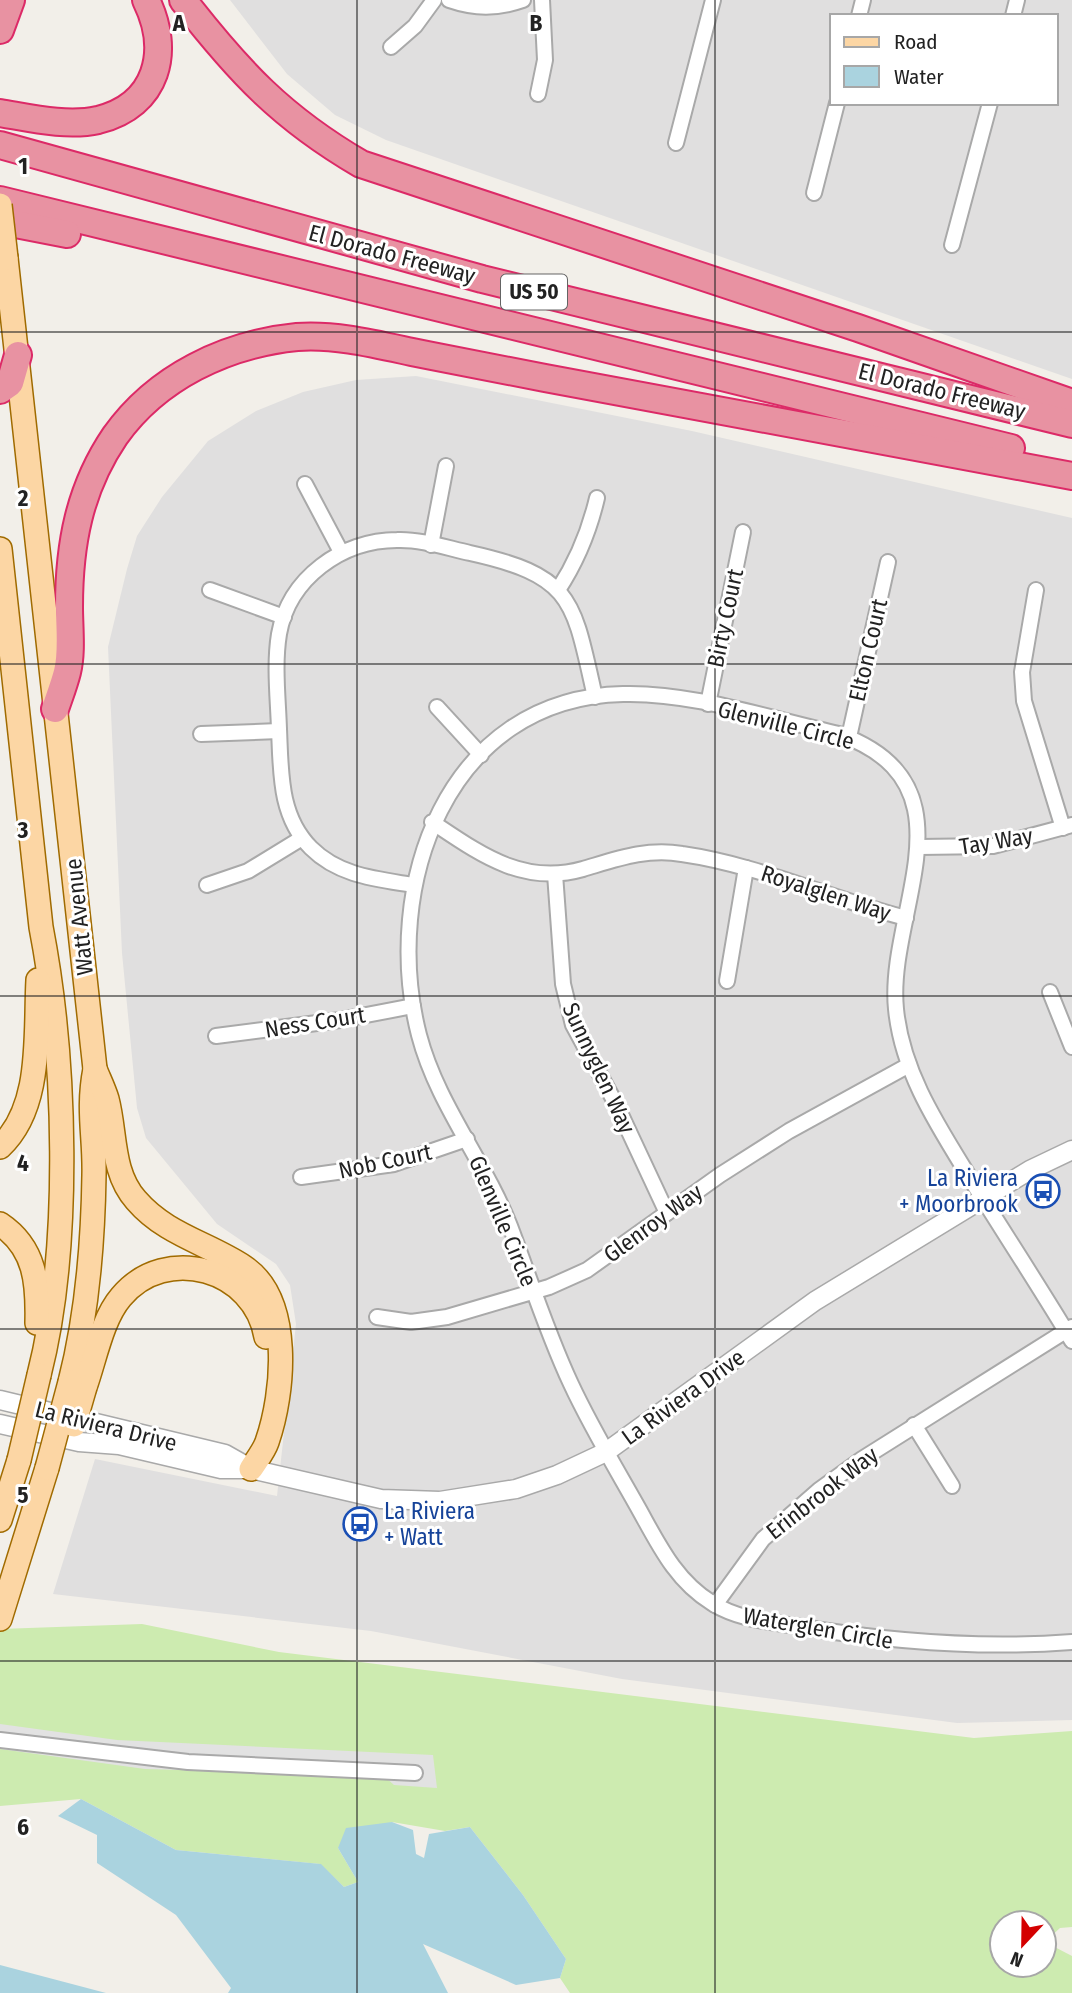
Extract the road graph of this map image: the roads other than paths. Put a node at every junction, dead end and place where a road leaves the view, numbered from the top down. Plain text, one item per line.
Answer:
1 (10, 0) edge
2 (146, 0) edge
3 (183, 0) edge
4 (434, 0) edge
5 (449, 0) edge
6 (523, 0) edge
7 (542, 0) edge
8 (713, 0) edge
9 (0, 30) edge
10 (391, 47) dead end
11 (538, 94) dead end
12 (836, 105) edge
13 (989, 105) edge
14 (0, 113) edge
15 (676, 143) dead end
16 (0, 145) edge
17 (814, 193) dead end
18 (0, 200) edge
19 (0, 205) edge
20 (0, 220) edge
21 (117, 231) junction
22 (952, 245) dead end
23 (18, 355) junction
24 (0, 390) edge
25 (1072, 403) edge
26 (1072, 424) edge
27 (1072, 463) edge
28 (446, 466) dead end
29 (1072, 476) edge
30 (305, 484) dead end
31 (597, 498) dead end
32 (743, 532) dead end
33 (431, 545) junction
34 (0, 549) edge
35 (341, 552) junction
36 (888, 562) dead end
37 (211, 590) dead end
38 (558, 590) junction
39 (1036, 590) dead end
40 (284, 617) junction
41 (595, 697) junction
42 (708, 704) junction
43 (437, 707) dead end
44 (55, 709) junction
45 (279, 731) junction
46 (201, 734) dead end
47 (849, 737) junction
48 (481, 755) junction
49 (432, 822) junction
50 (1068, 826) edge
51 (302, 838) junction
52 (919, 847) junction
53 (746, 868) junction
54 (555, 874) junction
55 (207, 885) dead end
56 (413, 885) junction
57 (906, 918) junction
58 (41, 927) junction
59 (727, 981) dead end
60 (1050, 992) dead end
61 (413, 1006) junction
62 (216, 1037) dead end
63 (1072, 1047) edge
64 (909, 1065) junction
65 (95, 1069) junction
66 (467, 1139) junction
67 (0, 1147) edge
68 (1072, 1150) edge
69 (301, 1177) dead end
70 (983, 1198) junction
71 (667, 1213) junction
72 (0, 1224) edge
73 (534, 1291) junction
74 (377, 1317) dead end
75 (1070, 1333) edge
76 (39, 1374) junction
77 (78, 1385) junction
78 (0, 1400) edge
79 (0, 1424) edge
80 (914, 1425) junction
81 (606, 1452) junction
82 (251, 1469) junction
83 (952, 1486) dead end
84 (0, 1520) edge
85 (715, 1605) junction
86 (0, 1619) edge
87 (1072, 1642) edge
88 (0, 1740) edge
89 (415, 1773) dead end

1 - 9 highway
2 - 14 highway
3 - 25 highway
4 - 10 street
5 - 6 street
7 - 11 street
8 - 15 street
12 - 17 street
13 - 22 street
16 - 26 highway, El Dorado Freeway / US 50
18 - 21 highway, El Dorado Freeway / US 50
19 - 23 main road, Watt Avenue, bridge
20 - 21 highway
21 - 27 highway, El Dorado Freeway / US 50
23 - 24 highway
23 - 44 main road, Watt Avenue
28 - 33 street
29 - 44 highway
30 - 35 street
31 - 38 street
32 - 42 street, Birty Court
33 - 35 street
33 - 38 street
34 - 58 main road, Watt Avenue
35 - 40 street
36 - 47 street, Elton Court
37 - 40 street
38 - 41 street
39 - 50 street
40 - 45 street
41 - 42 street, Glenville Circle
41 - 48 street, Glenville Circle
42 - 47 street, Glenville Circle
43 - 48 street
44 - 65 main road, Watt Avenue
45 - 46 street
45 - 51 street
47 - 52 street, Glenville Circle
48 - 49 street, Glenville Circle
49 - 54 street, Royalglen Way
49 - 56 street, Glenville Circle
50 - 52 street, Tay Way
51 - 55 street
51 - 56 street
52 - 57 street, Glenville Circle
53 - 54 street, Royalglen Way
53 - 57 street, Royalglen Way
53 - 59 street, Royalglen Way
54 - 71 street, Sunnyglen Way
56 - 61 street, Glenville Circle
57 - 64 street, Glenville Circle
58 - 67 main road
58 - 76 main road, Watt Avenue
60 - 63 street
61 - 62 street, Ness Court
61 - 66 street, Glenville Circle
64 - 70 street, Glenville Circle
64 - 71 street, Glenroy Way
65 - 77 main road, Watt Avenue
65 - 82 main road
66 - 69 street, Nob Court
66 - 73 street, Glenville Circle
68 - 70 street, La Riviera Drive
70 - 75 street, Glenville Circle
70 - 81 street, La Riviera Drive
71 - 73 street, Glenroy Way
72 - 76 main road
73 - 74 street, Glenroy Way
73 - 81 street, Glenville Circle
75 - 80 street, Erinbrook Way
76 - 84 main road, Watt Avenue, bridge
77 - 82 main road
77 - 86 main road, bridge
78 - 82 street, La Riviera Drive
79 - 82 street, La Riviera Drive
80 - 83 street
80 - 85 street, Erinbrook Way
81 - 82 street, La Riviera Drive
81 - 85 street, Waterglen Circle
85 - 87 street, Waterglen Circle
88 - 89 street

